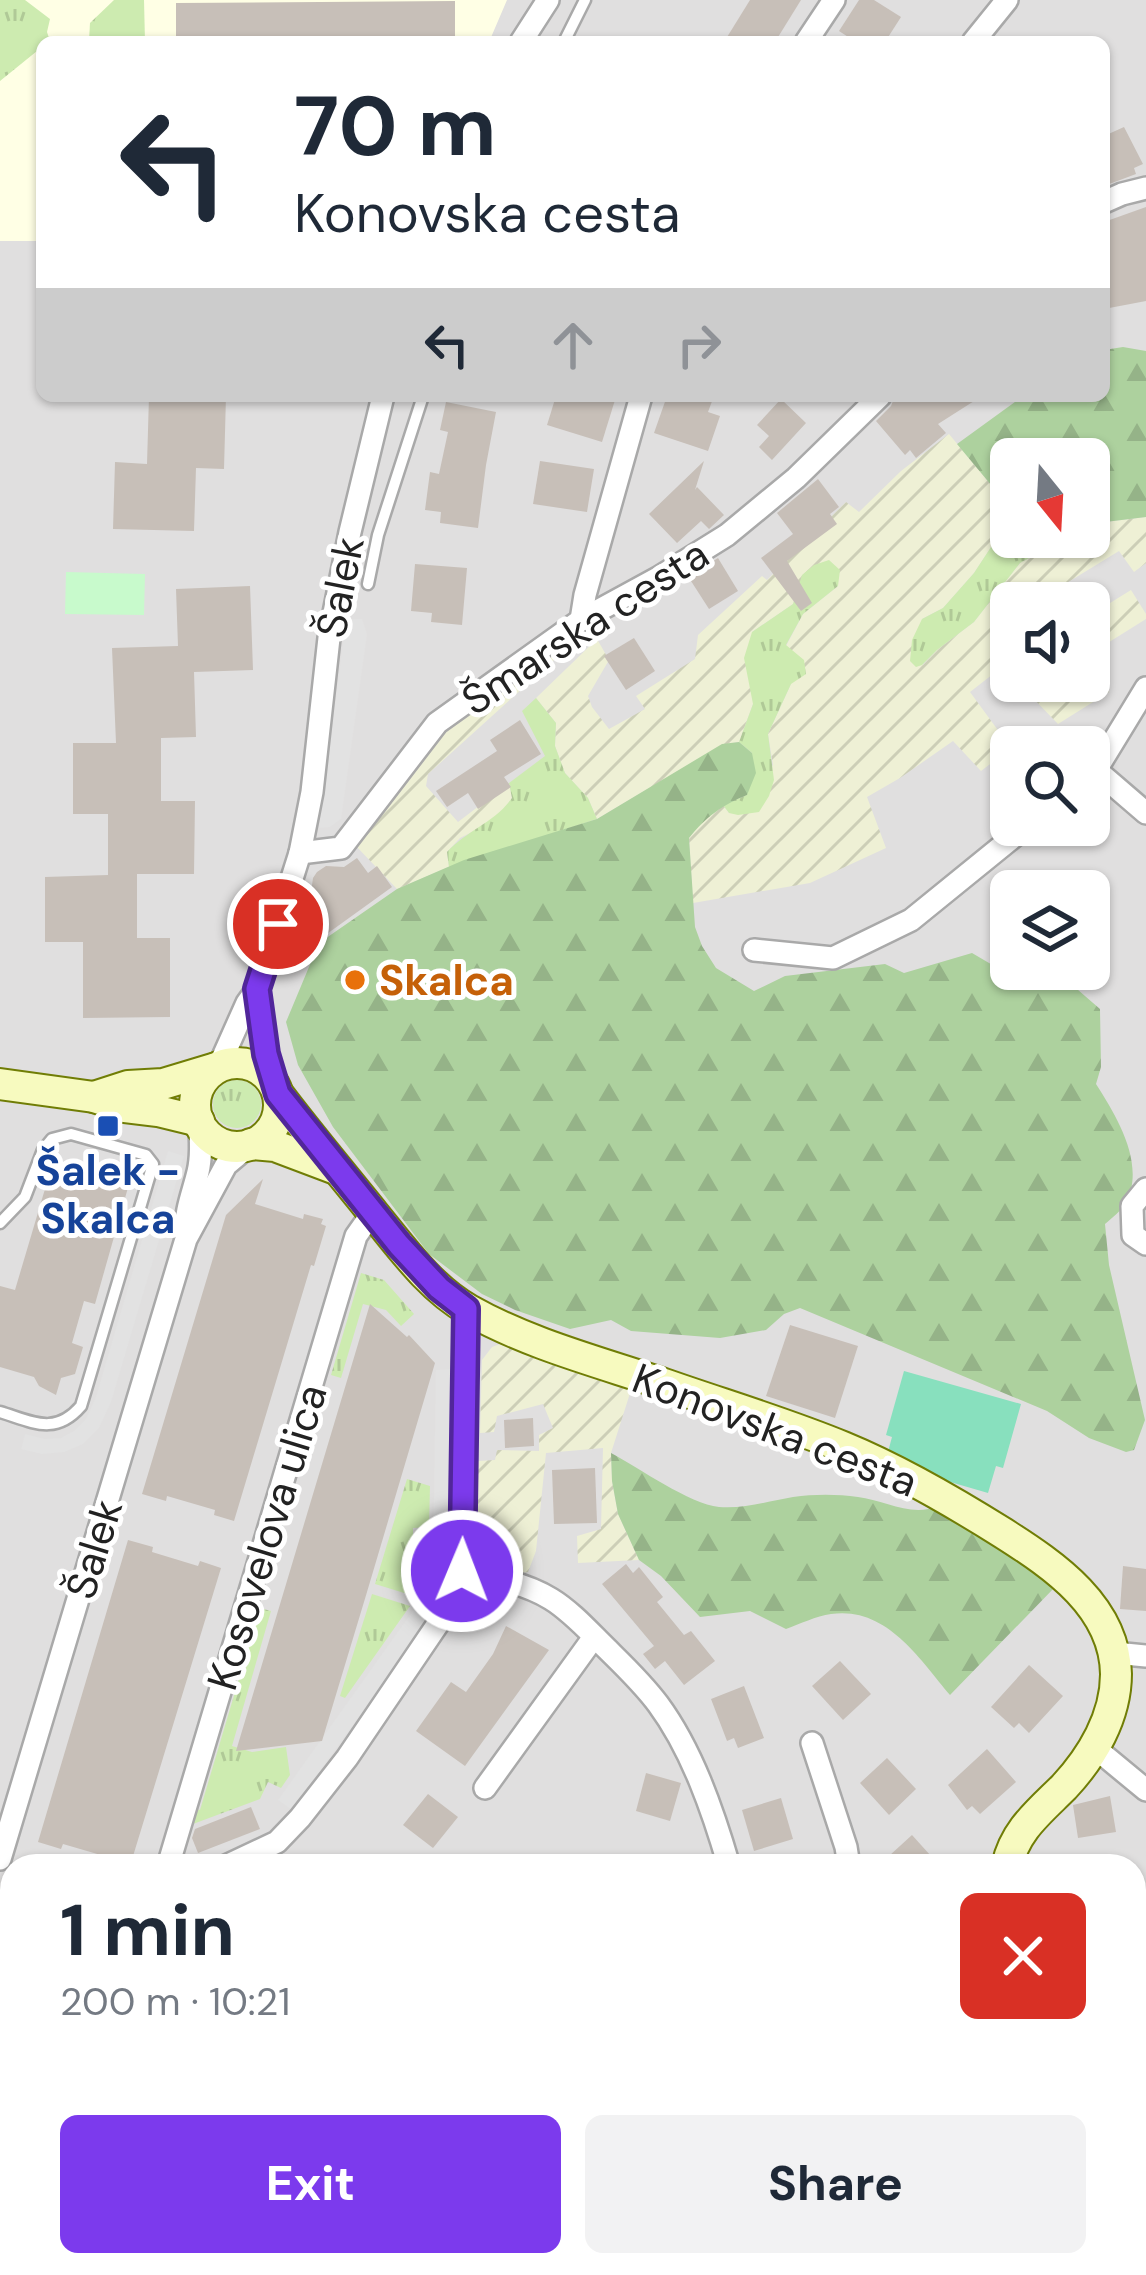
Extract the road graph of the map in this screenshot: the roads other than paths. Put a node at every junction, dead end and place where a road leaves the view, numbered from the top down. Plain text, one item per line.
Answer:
1 (548, 0) edge
2 (585, 0) edge
3 (834, 0) edge
4 (1007, 0) edge
5 (524, 36) edge
6 (566, 36) edge
7 (810, 36) edge
8 (978, 36) edge
9 (1146, 188) edge
10 (1110, 200) edge
11 (382, 402) edge
12 (421, 402) edge
13 (638, 402) edge
14 (874, 402) edge
15 (350, 532) junction
16 (378, 536) junction
17 (368, 584) dead end
18 (581, 620) junction
19 (1146, 688) edge
20 (1110, 745) edge
21 (1110, 786) edge
22 (1146, 813) edge
23 (1002, 846) edge
24 (300, 853) junction
25 (754, 950) dead end
26 (257, 989) junction
27 (218, 1068) junction
28 (0, 1084) edge
29 (275, 1088) junction
30 (94, 1097) junction
31 (199, 1121) junction
32 (251, 1144) junction
33 (336, 1169) junction
34 (1146, 1189) edge
35 (373, 1212) junction
36 (0, 1223) edge
37 (186, 1239) junction
38 (1146, 1244) edge
39 (466, 1309) junction
40 (0, 1412) edge
41 (462, 1571) junction
42 (595, 1637) junction
43 (1130, 1655) edge
44 (812, 1743) dead end
45 (1094, 1747) junction
46 (485, 1788) dead end
47 (1146, 1790) edge
48 (2, 1854) edge
49 (172, 1854) edge
50 (268, 1854) edge
51 (725, 1854) edge
52 (847, 1854) edge
53 (1010, 1854) edge

1 - 5 street
2 - 6 lane
3 - 7 street
4 - 8 street
9 - 10 street
11 - 15 street, Šalek
12 - 16 lane
13 - 18 street
14 - 18 street, Šmarska cesta
15 - 16 lane
15 - 24 street, Šalek
16 - 17 lane
18 - 24 street, Šmarska cesta
19 - 20 street
21 - 22 street
23 - 25 street
24 - 26 street, Šalek
26 - 27 street, Šalek
26 - 29 street
27 - 29 street
27 - 30 street
27 - 31 street
28 - 30 street
29 - 32 street
29 - 33 street, Konovska cesta
30 - 31 street
31 - 32 street
31 - 37 street
32 - 33 street
32 - 37 street
33 - 35 street, Konovska cesta
34 - 38 street
35 - 39 street, Konovska cesta
35 - 49 street, Kosovelova ulica
36 - 40 lane
37 - 48 street, Šalek
39 - 41 street
39 - 43 street, Konovska cesta
41 - 42 street
41 - 50 street
42 - 46 street
42 - 51 street
43 - 45 street, Konovska cesta
44 - 52 street
45 - 47 street
45 - 53 street, Konovska cesta

